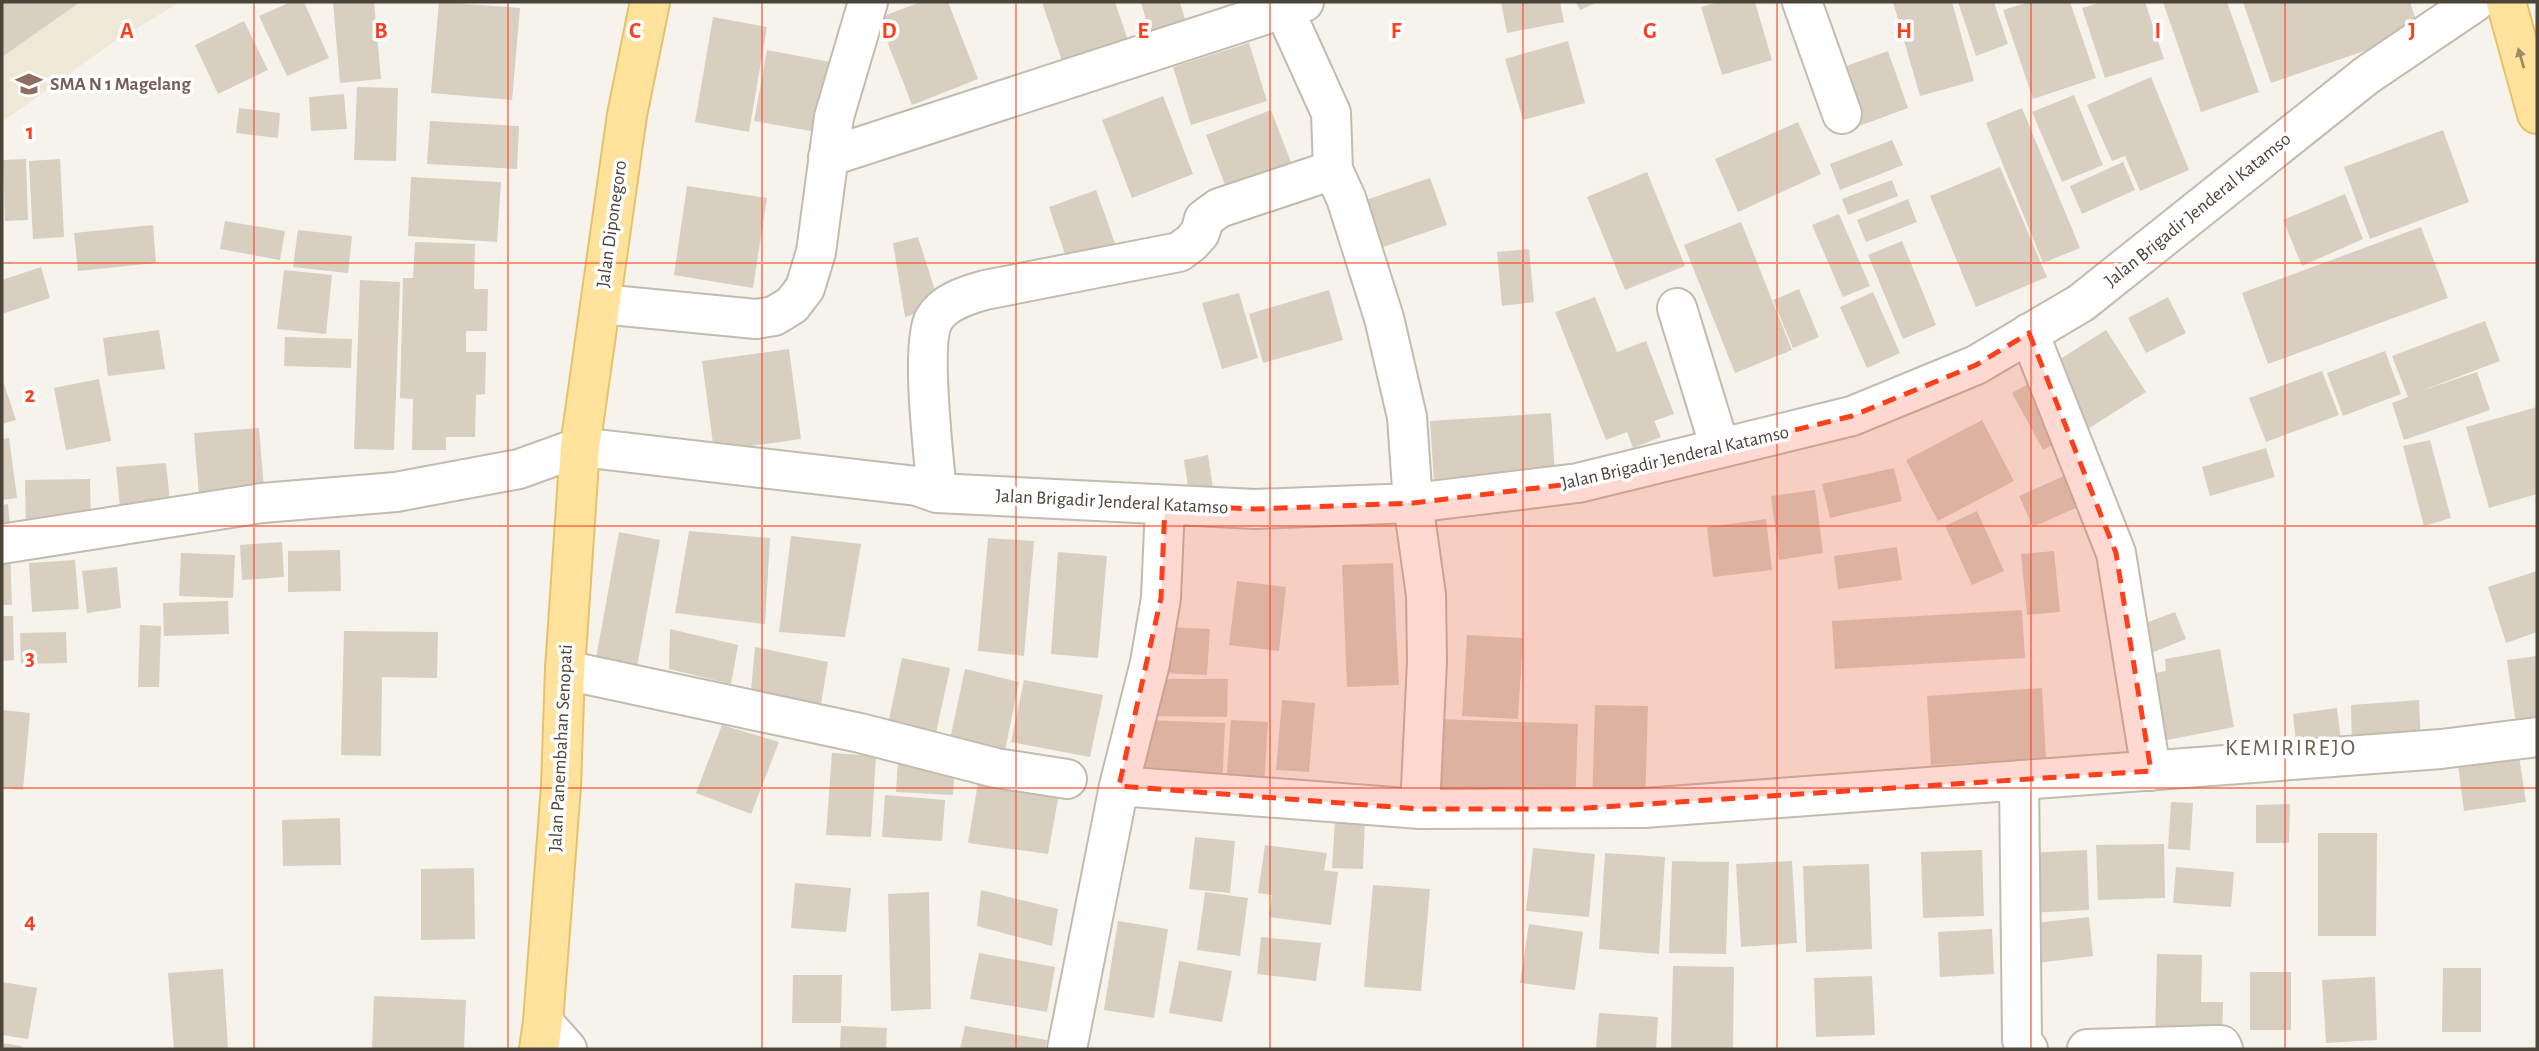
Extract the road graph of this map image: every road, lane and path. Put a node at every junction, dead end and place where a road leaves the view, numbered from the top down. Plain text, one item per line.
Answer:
1 (650, 2) edge
2 (868, 2) edge
3 (1802, 2) edge
4 (2475, 2) edge
5 (2506, 2) edge
6 (1293, 4) edge
7 (1842, 114) dead end
8 (2537, 114) edge
9 (828, 158) junction
10 (1333, 170) junction
11 (601, 304) junction
12 (1677, 308) dead end
13 (2029, 333) junction
14 (580, 446) junction
15 (1720, 448) junction
16 (937, 493) junction
17 (1413, 503) junction
18 (1166, 505) junction
19 (2, 544) edge
20 (565, 670) junction
21 (2537, 737) edge
22 (2151, 771) junction
23 (1067, 779) dead end
24 (2019, 779) junction
25 (1119, 786) junction
26 (1420, 809) junction
27 (550, 1040) edge
28 (1067, 1049) edge
29 (2028, 1049) edge
30 (2081, 1049) edge
31 (2223, 1049) edge

1 - 11 main road, Jalan Diponegoro
2 - 9 street
3 - 7 street
4 - 13 street, Jalan Brigadir Jenderal Katamso
8 -> 5 main road
6 - 9 street
6 - 10 street
9 - 11 street
10 - 16 street
10 - 17 street
11 - 14 main road, Jalan Diponegoro
12 - 15 street
13 - 15 street, Jalan Brigadir Jenderal Katamso
13 - 22 street
14 - 16 street, Jalan Brigadir Jenderal Katamso
14 - 19 street
14 - 20 main road, Jalan Panembahan Senopati
15 - 17 street, Jalan Brigadir Jenderal Katamso
16 - 18 street, Jalan Brigadir Jenderal Katamso
17 - 18 street, Jalan Brigadir Jenderal Katamso
17 - 26 street
18 - 25 street
20 - 23 street
20 - 27 main road, Jalan Panembahan Senopati
21 - 22 street
22 - 24 street
24 - 26 street
24 - 29 street
25 - 26 street
25 - 28 street
30 - 31 street

